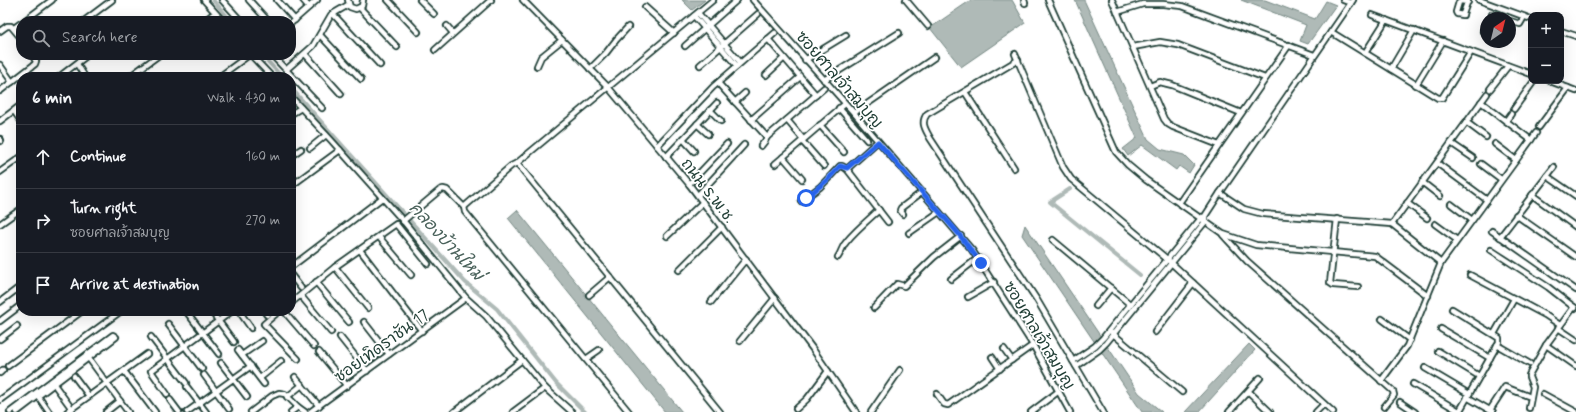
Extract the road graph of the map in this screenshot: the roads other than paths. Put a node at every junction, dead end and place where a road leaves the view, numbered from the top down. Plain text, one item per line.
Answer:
1 (52, 0) edge
2 (112, 0) edge
3 (204, 0) edge
4 (222, 0) edge
5 (248, 0) edge
6 (277, 0) edge
7 (303, 0) edge
8 (317, 0) edge
9 (363, 0) edge
10 (388, 0) edge
11 (420, 0) edge
12 (491, 0) edge
13 (524, 0) edge
14 (713, 0) edge
15 (737, 0) edge
16 (753, 0) edge
17 (906, 0) edge
18 (1048, 0) edge
19 (1112, 0) edge
20 (1479, 0) edge
21 (1349, 1) edge
22 (348, 2) edge
23 (310, 7) junction
24 (645, 7) dead end
25 (360, 8) junction
26 (1117, 12) junction
27 (333, 14) junction
28 (434, 14) dead end
29 (758, 14) dead end
30 (1372, 14) dead end
31 (696, 15) junction
32 (31, 16) edge
33 (91, 16) edge
34 (218, 16) edge
35 (236, 16) edge
36 (263, 16) edge
37 (291, 16) edge
38 (1524, 17) junction
39 (296, 19) edge
40 (1528, 19) edge
41 (1386, 20) junction
42 (1516, 23) edge
43 (708, 25) junction
44 (447, 26) dead end
45 (928, 26) dead end
46 (628, 27) dead end
47 (14, 28) joint
48 (704, 28) junction
49 (1414, 30) junction
50 (0, 31) edge
51 (16, 31) edge
52 (418, 32) dead end
53 (1330, 32) junction
54 (1564, 32) edge
55 (453, 33) junction
56 (674, 33) junction
57 (775, 33) dead end
58 (899, 33) dead end
59 (1575, 34) edge
60 (320, 35) junction
61 (846, 35) dead end
62 (768, 39) junction
63 (562, 40) junction
64 (1443, 41) junction
65 (722, 45) junction
66 (1289, 45) junction
67 (685, 46) dead end
68 (397, 47) dead end
69 (1133, 47) junction
70 (435, 50) dead end
71 (1471, 52) junction
72 (1366, 53) junction
73 (305, 54) junction
74 (1015, 54) dead end
75 (1314, 55) junction
76 (935, 57) dead end
77 (784, 58) junction
78 (34, 60) edge
79 (82, 60) edge
80 (151, 60) edge
81 (243, 60) edge
82 (255, 60) edge
83 (277, 60) edge
84 (805, 60) junction
85 (1018, 60) junction
86 (76, 64) junction
87 (739, 64) junction
88 (0, 65) edge
89 (380, 65) dead end
90 (700, 65) dead end
91 (537, 66) dead end
92 (1508, 66) junction
93 (590, 69) junction
94 (1391, 69) junction
95 (287, 70) joint
96 (25, 72) edge
97 (66, 72) edge
98 (82, 72) edge
99 (136, 72) edge
100 (226, 72) edge
101 (267, 72) edge
102 (1528, 73) edge
103 (766, 75) dead end
104 (800, 77) junction
105 (1265, 78) junction
106 (16, 79) edge
107 (362, 79) dead end
108 (296, 80) edge
109 (824, 80) junction
110 (12, 82) junction
111 (718, 82) junction
112 (1532, 84) edge
113 (1558, 84) edge
114 (1416, 85) junction
115 (1150, 86) junction
116 (608, 87) junction
117 (824, 88) dead end
118 (1568, 88) junction
119 (0, 91) edge
120 (1576, 91) edge
121 (965, 92) junction
122 (745, 93) dead end
123 (341, 94) dead end
124 (816, 95) junction
125 (296, 102) edge
126 (736, 102) junction
127 (1481, 102) junction
128 (717, 103) dead end
129 (845, 104) junction
130 (301, 108) junction
131 (322, 108) dead end
132 (839, 108) junction
133 (710, 110) junction
134 (14, 111) joint
135 (296, 111) edge
136 (854, 113) junction
137 (1241, 113) junction
138 (16, 114) edge
139 (752, 120) junction
140 (787, 120) junction
141 (0, 121) edge
142 (721, 121) dead end
143 (1506, 121) junction
144 (1466, 122) junction
145 (697, 124) junction
146 (820, 125) junction
147 (1539, 127) dead end
148 (1536, 133) dead end
149 (708, 134) dead end
150 (326, 135) junction
151 (767, 137) junction
152 (1486, 137) dead end
153 (682, 140) junction
154 (802, 140) junction
155 (867, 140) dead end
156 (1531, 140) junction
157 (878, 142) junction
158 (1451, 143) junction
159 (726, 144) dead end
160 (1496, 144) dead end
161 (744, 145) dead end
162 (1219, 145) junction
163 (657, 146) junction
164 (761, 146) dead end
165 (301, 148) dead end
166 (310, 148) dead end
167 (340, 150) junction
168 (694, 151) dead end
169 (296, 152) edge
170 (844, 152) dead end
171 (666, 157) junction
172 (783, 157) junction
173 (1473, 158) dead end
174 (1516, 160) junction
175 (16, 161) edge
176 (1437, 162) junction
177 (517, 163) junction
178 (775, 164) dead end
179 (1481, 164) dead end
180 (824, 166) dead end
181 (1554, 167) dead end
182 (847, 168) junction
183 (1014, 168) dead end
184 (0, 172) edge
185 (1547, 176) junction
186 (802, 179) dead end
187 (1501, 179) junction
188 (296, 182) edge
189 (1422, 182) junction
190 (689, 184) junction
191 (922, 192) junction
192 (1220, 193) junction
193 (698, 195) junction
194 (1532, 195) junction
195 (1440, 196) dead end
196 (1576, 196) edge
197 (382, 198) junction
198 (1487, 200) junction
199 (801, 201) dead end
200 (703, 202) junction
201 (1179, 203) junction
202 (1407, 203) junction
203 (1451, 204) dead end
204 (464, 207) junction
205 (879, 210) junction
206 (939, 212) junction
207 (16, 213) edge
208 (903, 214) dead end
209 (1516, 215) junction
210 (1205, 216) junction
211 (1200, 218) junction
212 (1427, 218) dead end
213 (1337, 219) junction
214 (404, 220) junction
215 (1472, 220) junction
216 (888, 222) dead end
217 (1205, 222) junction
218 (0, 224) edge
219 (1392, 224) junction
220 (1435, 224) dead end
221 (722, 227) junction
222 (1576, 227) edge
223 (1492, 231) dead end
224 (909, 233) dead end
225 (1222, 234) junction
226 (667, 236) dead end
227 (961, 236) junction
228 (379, 237) junction
229 (1500, 237) junction
230 (1053, 240) dead end
231 (1457, 240) junction
232 (360, 250) junction
233 (1491, 250) dead end
234 (1334, 253) junction
235 (838, 257) dead end
236 (1576, 257) edge
237 (978, 258) junction
238 (746, 259) junction
239 (1167, 259) junction
240 (1441, 262) junction
241 (296, 263) edge
242 (1171, 263) junction
243 (428, 264) dead end
244 (335, 267) junction
245 (679, 270) dead end
246 (411, 275) dead end
247 (1470, 275) dead end
248 (610, 277) junction
249 (951, 279) dead end
250 (296, 281) edge
251 (316, 282) junction
252 (994, 282) junction
253 (1193, 283) junction
254 (1358, 287) dead end
255 (301, 288) dead end
256 (1111, 288) junction
257 (1575, 288) edge
258 (16, 290) edge
259 (589, 295) dead end
260 (301, 296) junction
261 (1428, 296) junction
262 (968, 297) dead end
263 (466, 298) junction
264 (775, 298) junction
265 (1514, 299) junction
266 (296, 300) edge
267 (0, 302) edge
268 (711, 302) dead end
269 (1096, 306) dead end
270 (1132, 306) junction
271 (368, 308) dead end
272 (874, 308) dead end
273 (1575, 308) edge
274 (16, 309) edge
275 (1452, 309) dead end
276 (75, 316) edge
277 (114, 316) edge
278 (190, 316) edge
279 (214, 316) edge
280 (225, 316) edge
281 (242, 316) edge
282 (273, 316) edge
283 (288, 316) edge
284 (1382, 319) dead end
285 (0, 321) edge
286 (218, 321) junction
287 (349, 322) dead end
288 (364, 322) dead end
289 (168, 324) dead end
290 (17, 326) dead end
291 (1559, 327) junction
292 (251, 328) dead end
293 (1441, 329) dead end
294 (1109, 330) junction
295 (422, 331) junction
296 (331, 332) dead end
297 (1155, 332) dead end
298 (202, 333) junction
299 (1494, 334) junction
300 (1113, 335) junction
301 (151, 337) dead end
302 (340, 337) dead end
303 (0, 339) edge
304 (1410, 340) junction
305 (1576, 340) edge
306 (262, 341) dead end
307 (740, 341) dead end
308 (234, 342) dead end
309 (1033, 345) junction
310 (1497, 345) junction
311 (1546, 345) junction
312 (185, 346) junction
313 (314, 346) dead end
314 (1004, 349) dead end
315 (238, 350) dead end
316 (599, 350) dead end
317 (1438, 351) dead end
318 (319, 352) dead end
319 (147, 354) dead end
320 (219, 354) dead end
321 (390, 354) junction
322 (242, 355) junction
323 (87, 357) junction
324 (992, 357) dead end
325 (1490, 358) junction
326 (167, 359) junction
327 (298, 359) dead end
328 (586, 359) junction
329 (522, 360) junction
330 (1012, 360) junction
331 (281, 361) dead end
332 (221, 363) dead end
333 (1075, 364) junction
334 (1530, 364) dead end
335 (8, 366) dead end
336 (250, 366) junction
337 (1576, 366) edge
338 (1425, 368) dead end
339 (202, 369) dead end
340 (1000, 369) junction
341 (900, 370) dead end
342 (124, 371) junction
343 (367, 371) junction
344 (828, 371) junction
345 (204, 375) dead end
346 (74, 376) dead end
347 (1479, 376) junction
348 (295, 377) dead end
349 (260, 378) junction
350 (1260, 378) dead end
351 (233, 379) junction
352 (1381, 381) junction
353 (107, 384) junction
354 (264, 384) dead end
355 (1413, 384) dead end
356 (302, 385) junction
357 (347, 386) junction
358 (56, 387) dead end
359 (545, 388) junction
360 (216, 391) junction
361 (1059, 391) junction
362 (1182, 392) dead end
363 (1248, 392) junction
364 (167, 394) dead end
365 (937, 394) dead end
366 (1543, 394) dead end
367 (1468, 395) junction
368 (89, 396) junction
369 (1528, 396) dead end
370 (247, 397) dead end
371 (287, 397) junction
372 (40, 399) dead end
373 (0, 400) edge
374 (170, 400) dead end
375 (120, 401) junction
376 (1400, 402) dead end
377 (199, 403) junction
378 (1324, 404) junction
379 (319, 406) junction
380 (298, 407) junction
381 (1384, 407) dead end
382 (1528, 408) dead end
383 (229, 409) dead end
384 (796, 409) dead end
385 (70, 410) edge
386 (1492, 411) edge
387 (10, 412) edge
388 (17, 412) edge
389 (49, 412) edge
390 (106, 412) edge
391 (128, 412) edge
392 (155, 412) edge
393 (179, 412) edge
394 (187, 412) edge
395 (206, 412) edge
396 (251, 412) edge
397 (291, 412) edge
398 (305, 412) edge
399 (310, 412) edge
400 (454, 412) edge
401 (513, 412) edge
402 (571, 412) edge
403 (629, 412) edge
404 (720, 412) edge
405 (856, 412) edge
406 (871, 412) edge
407 (1030, 412) edge
408 (1070, 412) edge
409 (1103, 412) edge
410 (1229, 412) edge
411 (1270, 412) edge
412 (1316, 412) edge
413 (1333, 412) edge
414 (1415, 412) edge
415 (1459, 412) edge
416 (1576, 412) edge

1 - 32 street
2 - 33 street
3 - 34 street
4 - 35 street
5 - 36 street
6 - 37 street
7 - 23 street
8 - 23 street
9 - 25 street
10 - 52 street
11 - 28 street
12 - 55 street
13 - 63 street, ถนน ร.พ.ช.
14 - 31 street
15 - 43 street
16 - 84 street, ซอยศาลเจ้าสมบุญ
17 - 45 street
18 - 201 street
19 - 26 street
20 - 38 street
21 - 53 street
22 - 25 street
22 - 27 street
23 - 39 street
24 - 56 street
25 - 68 street
26 - 66 street
26 - 69 street
27 - 60 street
27 - 89 street
29 - 65 street
30 - 41 street
31 - 43 street
31 - 48 street
31 - 56 street
38 - 40 street
38 - 42 street
41 - 49 street
41 - 72 street
43 - 48 street
43 - 65 street
44 - 55 street
46 - 93 street
47 - 50 street
47 - 51 street
48 - 65 street
48 - 67 street
49 - 64 street
49 - 94 street
53 - 72 street
53 - 75 street
54 - 59 street
55 - 70 street
56 - 116 street
57 - 62 street
58 - 109 street
60 - 73 street
60 - 107 street
61 - 84 street
62 - 77 street
62 - 87 street
63 - 91 street
63 - 93 street, ถนน ร.พ.ช.
64 - 71 street
64 - 114 street
65 - 87 street
65 - 90 street
66 - 75 street
66 - 105 street
69 - 105 street
69 - 115 street
71 - 92 street
71 - 114 street
72 - 94 street
73 - 95 street
73 - 123 street
74 - 85 street
75 - 192 street
76 - 136 street
77 - 103 street
77 - 104 street
78 - 96 street
79 - 86 street
80 - 99 street
81 - 100 street
82 - 101 street
83 - 95 street
84 - 109 street, ซอยศาลเจ้าสมบุญ
85 - 121 street
85 - 239 street
86 - 97 street
86 - 98 street
87 - 111 street
88 - 110 street
92 - 102 street
92 - 127 street
93 - 116 street, ถนน ร.พ.ช.
94 - 114 street
104 - 124 street
104 - 139 street
105 - 137 street
106 - 110 street
108 - 131 street
109 - 129 street, ซอยศาลเจ้าสมบุญ
110 - 119 street
111 - 126 street
111 - 163 street
112 - 143 street
113 - 118 street
115 - 137 street
115 - 162 street
116 - 163 street, ถนน ร.พ.ช.
116 - 177 street
117 - 124 street
118 - 120 street
118 - 147 street
121 - 183 street
121 - 333 street
122 - 126 street
124 - 140 street
125 - 130 street
126 - 139 street
127 - 143 street
127 - 144 street
128 - 133 street
129 - 132 street
129 - 136 street, ซอยศาลเจ้าสมบุญ
130 - 135 street
130 - 150 street
132 - 146 street
132 - 155 street
133 - 142 street
133 - 145 street
134 - 138 street
134 - 141 street
136 - 157 street, ซอยศาลเจ้าสมบุญ
137 - 162 street
139 - 151 street
140 - 151 street
140 - 154 street
143 - 156 street
144 - 152 street
144 - 158 street
145 - 149 street
145 - 153 street
146 - 154 street
146 - 170 street
148 - 156 street
150 - 166 street
150 - 167 street
151 - 164 street
153 - 168 street
153 - 171 street
154 - 172 street
154 - 180 street
156 - 174 street
157 - 182 street
157 - 191 street, ซอยศาลเจ้าสมบุญ
158 - 173 street
158 - 176 street
159 - 190 street
160 - 174 street
161 - 193 street
162 - 201 street
163 - 171 street, ถนน ร.พ.ช.
165 - 169 street
167 - 188 street
167 - 197 street
171 - 190 street, ถนน ร.พ.ช.
172 - 178 street
172 - 186 street
174 - 187 street
175 - 184 street
176 - 189 street
176 - 198 street
177 - 204 street
177 - 248 street
179 - 187 street
181 - 185 street
182 - 199 street
182 - 205 street
185 - 194 street
185 - 196 street
187 - 198 street
189 - 195 street
189 - 202 street
190 - 193 street, ถนน ร.พ.ช.
191 - 206 street, ซอยศาลเจ้าสมบุญ
191 - 208 street
192 - 210 street
192 - 213 street
193 - 200 street, ถนน ร.พ.ช.
194 - 209 street
194 - 222 street
197 - 214 street
197 - 241 street
198 - 215 street
200 - 221 street, ถนน ร.พ.ช.
200 - 226 street
201 - 211 street
202 - 212 street
202 - 219 street
203 - 215 street
204 - 214 street
204 - 328 street
205 - 216 street
205 - 235 street
206 - 224 street
206 - 227 street, ซอยศาลเจ้าสมบุญ
207 - 218 street
209 - 229 street
209 - 236 street
210 - 211 street
210 - 217 street
211 - 217 street
211 - 239 street
213 - 219 street
213 - 234 street
214 - 263 street
215 - 231 street
217 - 225 street
217 - 242 street
219 - 240 street
220 - 231 street
221 - 238 street, ถนน ร.พ.ช.
221 - 245 street
223 - 229 street
225 - 234 street
225 - 352 street
227 - 237 street, ซอยศาลเจ้าสมบุญ
227 - 272 street
228 - 232 street
228 - 243 street
228 - 246 street
229 - 257 street
230 - 256 street
231 - 240 street
232 - 244 street
232 - 295 street
233 - 273 street
234 - 254 street
234 - 261 street
237 - 249 street
237 - 252 street, ซอยศาลเจ้าสมบุญ
238 - 264 street, ถนน ร.พ.ช.
238 - 268 street
239 - 242 street
239 - 270 street
240 - 261 street
242 - 253 street
242 - 270 street
244 - 251 street
244 - 271 street
247 - 265 street
248 - 259 street
248 - 404 street
250 - 255 street
251 - 260 street
251 - 287 street
252 - 262 street
252 - 309 street, ซอยศาลเจ้าสมบุญ
253 - 297 street
253 - 378 street
256 - 269 street
256 - 270 street
258 - 267 street
260 - 266 street
260 - 296 street
261 - 304 street
263 - 295 street, ซอยเทิดราชัน 17
263 - 329 street
264 - 307 street
264 - 344 street, ถนน ร.พ.ช.
265 - 291 street
265 - 299 street
270 - 294 street
270 - 300 street
273 - 291 street
274 - 285 street
275 - 299 street
276 - 335 street
277 - 373 street
278 - 298 street
279 - 286 street
280 - 286 street
281 - 292 street
282 - 327 street
283 - 313 street
284 - 304 street
286 - 298 street
286 - 308 street
288 - 321 street
289 - 312 street
290 - 303 street
291 - 305 street
291 - 311 street
293 - 325 street
294 - 300 street
294 - 333 street
295 - 321 street, ซอยเทิดราชัน 17
298 - 312 street
298 - 320 street
299 - 310 street
300 - 333 street
300 - 362 street
301 - 326 street
302 - 343 street
304 - 352 street
306 - 322 street
309 - 330 street
309 - 361 street, ซอยศาลเจ้าสมบุญ
310 - 325 street
310 - 334 street
311 - 337 street
311 - 382 street
312 - 326 street
312 - 339 street
314 - 330 street
315 - 322 street
316 - 328 street
317 - 347 street
318 - 357 street
319 - 342 street
321 - 343 street, ซอยเทิดราชัน 17
322 - 336 street
323 - 323 street
323 - 353 street
323 - 387 street
323 - 388 street
324 - 340 street
325 - 347 street
326 - 364 street
326 - 377 street
328 - 403 street
329 - 359 street
329 - 400 street
330 - 340 street
331 - 349 street
332 - 351 street
333 - 409 street
336 - 349 street
336 - 351 street
338 - 367 street
340 - 365 street
341 - 406 street
342 - 353 street
342 - 392 street
343 - 357 street, ซอยเทิดราชัน 17
344 - 384 street
344 - 405 street, ถนน ร.พ.ช.
345 - 360 street
346 - 368 street
347 - 367 street
348 - 356 street
349 - 354 street
350 - 363 street
351 - 360 street
351 - 370 street
352 - 381 street
353 - 368 street
353 - 375 street
355 - 415 street
356 - 371 street
356 - 379 street
357 - 379 street, ซอยเทิดราชัน 17
358 - 385 street
359 - 401 street
359 - 402 street
360 - 377 street
360 - 383 street
361 - 407 street
361 - 408 street, ซอยศาลเจ้าสมบุญ
363 - 410 street
363 - 411 street
366 - 416 street
367 - 386 street
367 - 415 street
368 - 385 street
369 - 386 street
371 - 380 street
371 - 396 street
372 - 389 street
374 - 393 street
375 - 390 street
375 - 391 street
376 - 414 street
377 - 394 street
377 - 395 street
378 - 412 street
378 - 413 street
379 - 399 street, ซอยเทิดราชัน 17
380 - 397 street
380 - 398 street

